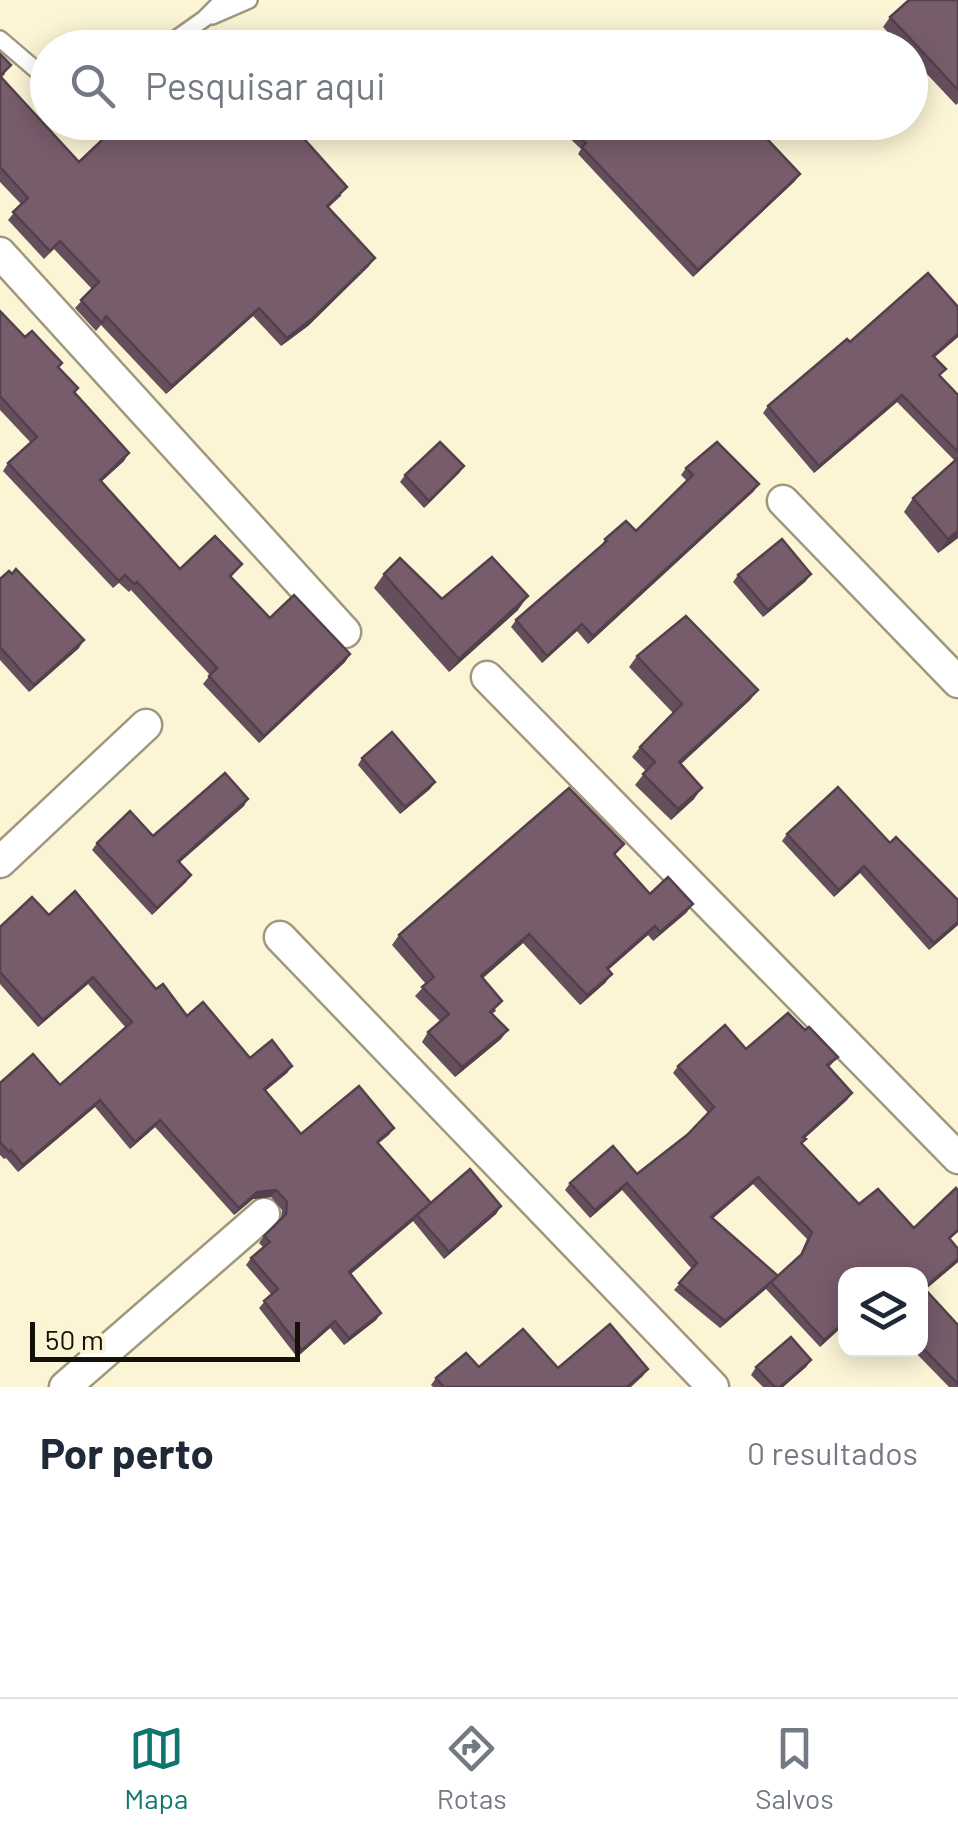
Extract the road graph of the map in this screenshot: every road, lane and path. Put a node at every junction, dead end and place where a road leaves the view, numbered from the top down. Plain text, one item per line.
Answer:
1 (222, 0) edge
2 (250, 0) edge
3 (204, 19) junction
4 (188, 30) edge
5 (0, 39) edge
6 (30, 65) edge
7 (0, 253) edge
8 (783, 501) dead end
9 (345, 632) dead end
10 (487, 677) dead end
11 (958, 682) edge
12 (146, 725) dead end
13 (0, 862) edge
14 (280, 937) dead end
15 (958, 1158) edge
16 (264, 1214) dead end
17 (66, 1387) edge
18 (713, 1387) edge

1 - 3 lane
2 - 3 lane
3 - 4 lane
5 - 6 lane
7 - 9 street
8 - 11 street
10 - 15 street
12 - 13 street
14 - 18 street
16 - 17 street

